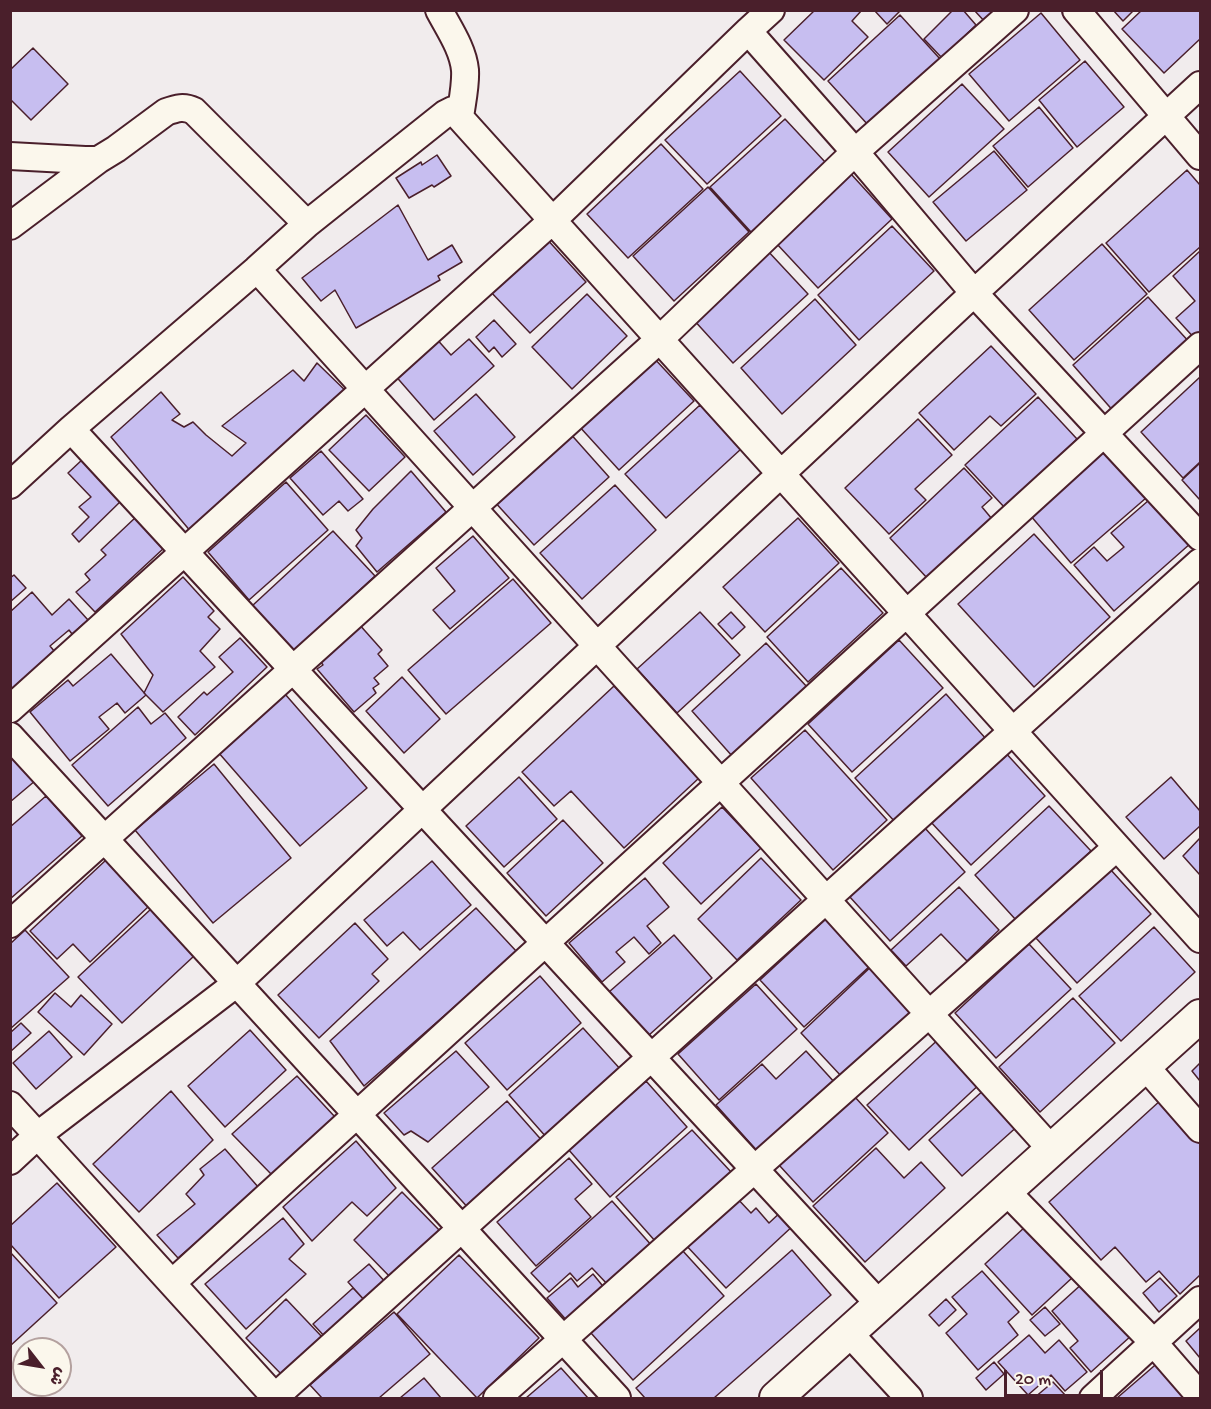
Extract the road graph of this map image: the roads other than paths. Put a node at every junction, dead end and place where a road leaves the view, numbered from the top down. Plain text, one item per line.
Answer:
1 (439, 10) edge
2 (771, 10) edge
3 (1015, 10) edge
4 (1076, 10) edge
5 (748, 31) junction
6 (1200, 86) edge
7 (1167, 116) junction
8 (460, 117) junction
9 (855, 152) junction
10 (10, 156) edge
11 (1200, 156) edge
12 (98, 160) junction
13 (553, 220) junction
14 (307, 224) junction
15 (10, 226) edge
16 (257, 269) junction
17 (974, 293) junction
18 (660, 339) junction
19 (1200, 346) edge
20 (365, 389) junction
21 (71, 429) junction
22 (1104, 433) junction
23 (781, 474) junction
24 (10, 485) edge
25 (473, 507) junction
26 (1200, 537) edge
27 (184, 552) junction
28 (1200, 562) edge
29 (907, 614) junction
30 (597, 646) junction
31 (293, 670) junction
32 (10, 709) edge
33 (1013, 731) junction
34 (10, 736) edge
35 (721, 783) junction
36 (422, 809) junction
37 (105, 839) junction
38 (1117, 847) junction
39 (826, 899) junction
40 (10, 924) edge
41 (1200, 939) edge
42 (546, 943) junction
43 (237, 983) junction
44 (929, 1014) junction
45 (1200, 1016) edge
46 (651, 1057) junction
47 (1145, 1066) junction
48 (10, 1105) edge
49 (357, 1114) junction
50 (1200, 1129) edge
51 (38, 1135) junction
52 (1052, 1150) junction
53 (10, 1161) edge
54 (755, 1169) junction
55 (1006, 1191) junction
56 (461, 1228) junction
57 (172, 1283) junction
58 (1200, 1300) edge
59 (880, 1305) junction
60 (849, 1332) junction
61 (563, 1340) junction
62 (1154, 1343) junction
63 (1200, 1396) edge
64 (275, 1398) edge
65 (497, 1398) edge
66 (617, 1398) edge
67 (776, 1398) edge
68 (909, 1398) edge
69 (1093, 1398) edge

1 - 8 street
2 - 5 street
3 - 9 street
4 - 7 street
5 - 9 street
5 - 13 street
6 - 7 street
7 - 11 street
7 - 17 street
8 - 13 street
8 - 14 street
9 - 17 street
9 - 18 street
10 - 12 street
12 - 14 street
12 - 15 street
13 - 18 street
13 - 20 street
14 - 16 street
16 - 20 street
16 - 21 street
17 - 22 street
17 - 23 street
18 - 23 street
18 - 25 street
19 - 22 street
20 - 25 street
20 - 27 street
21 - 24 street
21 - 27 street
22 - 26 street
22 - 29 street
23 - 29 street
23 - 30 street
25 - 30 street
25 - 31 street
27 - 31 street
27 - 32 street
28 - 33 street
29 - 33 street
29 - 35 street
30 - 35 street
30 - 36 street
31 - 36 street
31 - 37 street
33 - 38 street
33 - 39 street
34 - 37 street
35 - 39 street
35 - 42 street
36 - 42 street
36 - 43 street
37 - 40 street
37 - 43 street
38 - 41 street
38 - 44 street
39 - 44 street
39 - 46 street
42 - 46 street
42 - 49 street
43 - 49 street
43 - 51 street
44 - 52 street
44 - 54 street
45 - 47 street
46 - 54 street
46 - 56 street
47 - 50 street
47 - 52 street
48 - 51 street
49 - 56 street
49 - 57 street
51 - 53 street
51 - 57 street
52 - 55 street
54 - 59 street
54 - 61 street
55 - 59 street
55 - 62 street
56 - 61 street
56 - 64 street
57 - 64 street
58 - 62 street
59 - 60 street
60 - 67 street
60 - 68 street
61 - 65 street
61 - 66 street
62 - 63 street
62 - 69 street

